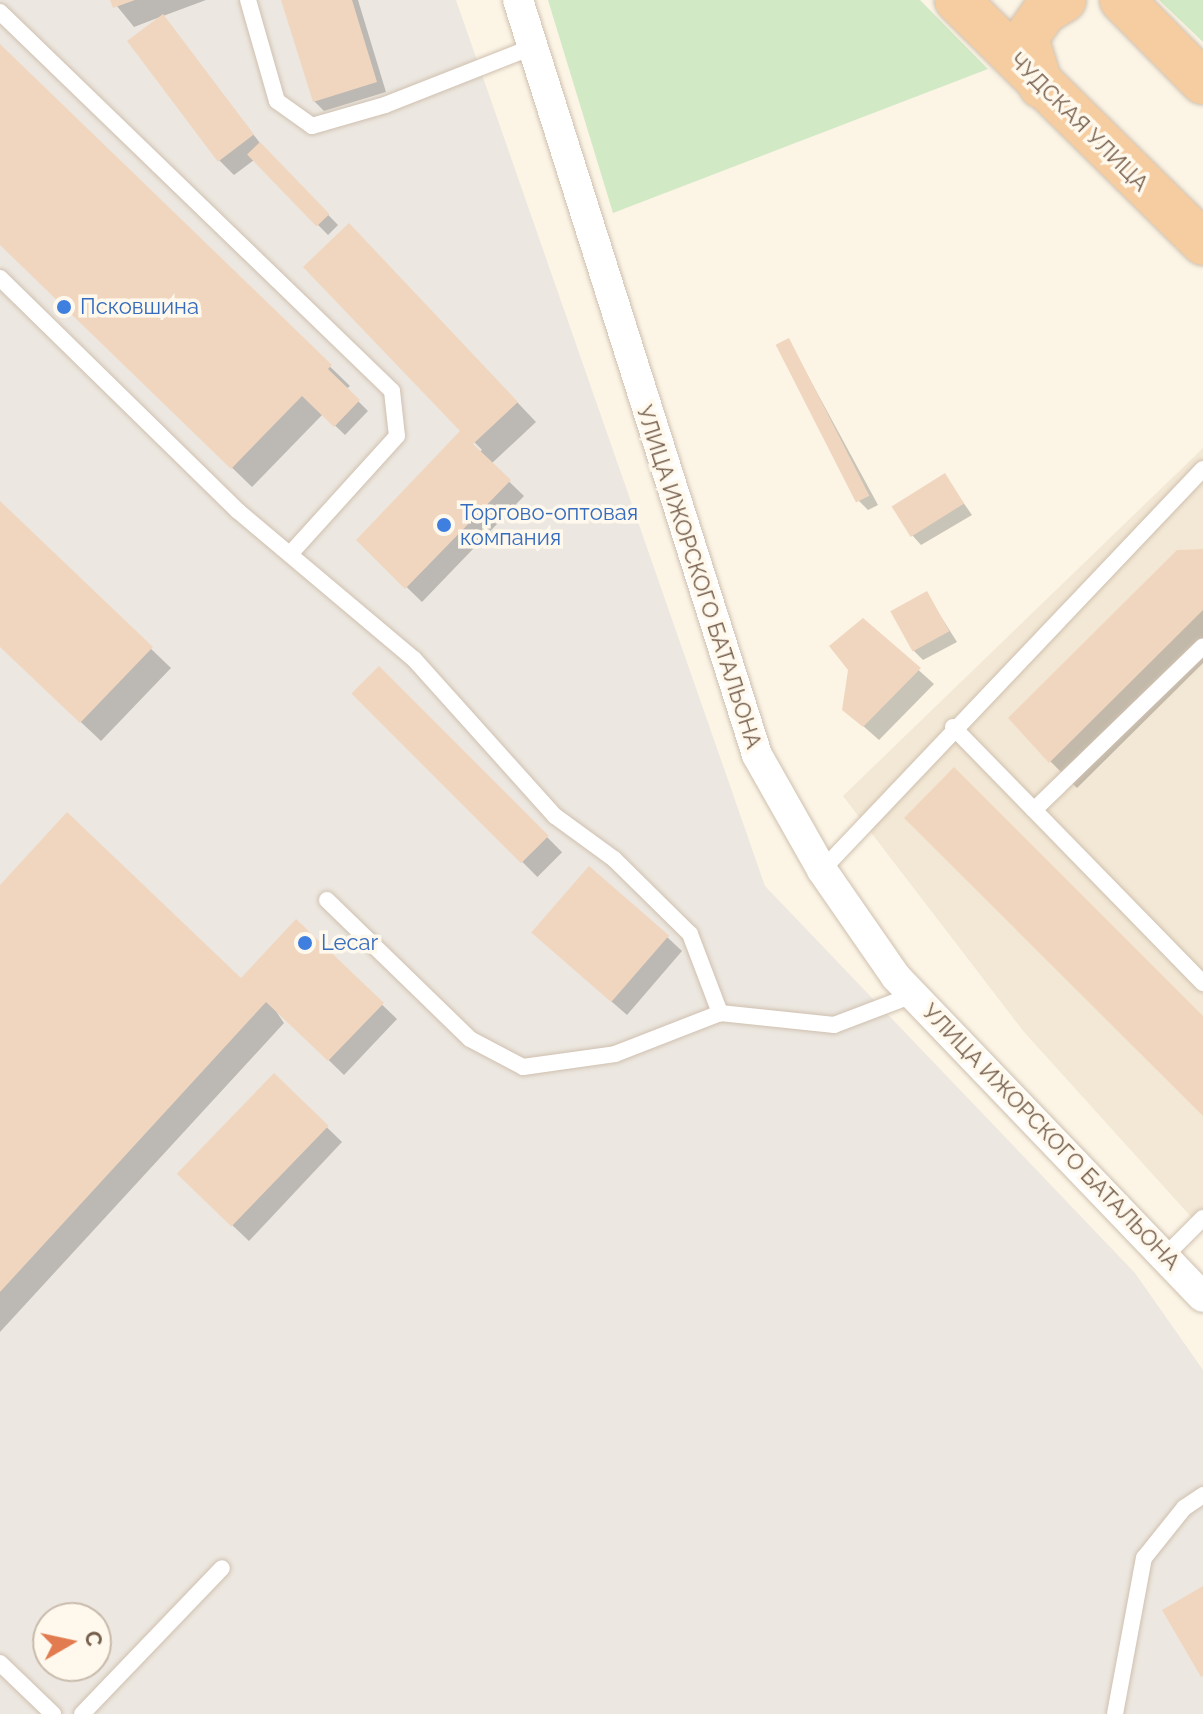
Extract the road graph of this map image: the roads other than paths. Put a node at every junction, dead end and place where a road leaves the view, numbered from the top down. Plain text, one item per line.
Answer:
1 (248, 0) edge
2 (518, 0) edge
3 (957, 0) edge
4 (1064, 0) edge
5 (1122, 0) edge
6 (0, 12) edge
7 (532, 47) junction
8 (1203, 82) edge
9 (1041, 86) junction
10 (1203, 243) edge
11 (0, 278) edge
12 (1203, 469) edge
13 (290, 554) junction
14 (1203, 646) edge
15 (953, 727) junction
16 (1034, 810) junction
17 (822, 870) junction
18 (327, 900) dead end
19 (1203, 983) edge
20 (913, 995) junction
21 (720, 1013) junction
22 (1203, 1218) edge
23 (1167, 1254) junction
24 (1203, 1297) edge
25 (1203, 1495) edge
26 (222, 1568) dead end
27 (0, 1663) edge
28 (53, 1714) edge
29 (82, 1714) edge
30 (1115, 1714) edge

1 - 7 lane
2 - 7 street, УЛИЦА ИЖОРСКОГО БАТАЛЬОНА
3 - 9 highway, ЧУДСКАЯ УЛИЦА
4 - 9 highway
5 - 8 highway
6 - 13 lane
7 - 17 street, УЛИЦА ИЖОРСКОГО БАТАЛЬОНА
9 - 10 highway, ЧУДСКАЯ УЛИЦА
11 - 13 lane
12 - 15 lane
13 - 21 lane
14 - 16 lane
15 - 16 lane
15 - 17 lane
16 - 19 lane
17 - 20 street, УЛИЦА ИЖОРСКОГО БАТАЛЬОНА
18 - 21 lane
20 - 21 lane
20 - 23 street, УЛИЦА ИЖОРСКОГО БАТАЛЬОНА
22 - 23 lane
23 - 24 street, УЛИЦА ИЖОРСКОГО БАТАЛЬОНА
25 - 30 lane
26 - 29 lane
27 - 28 lane

